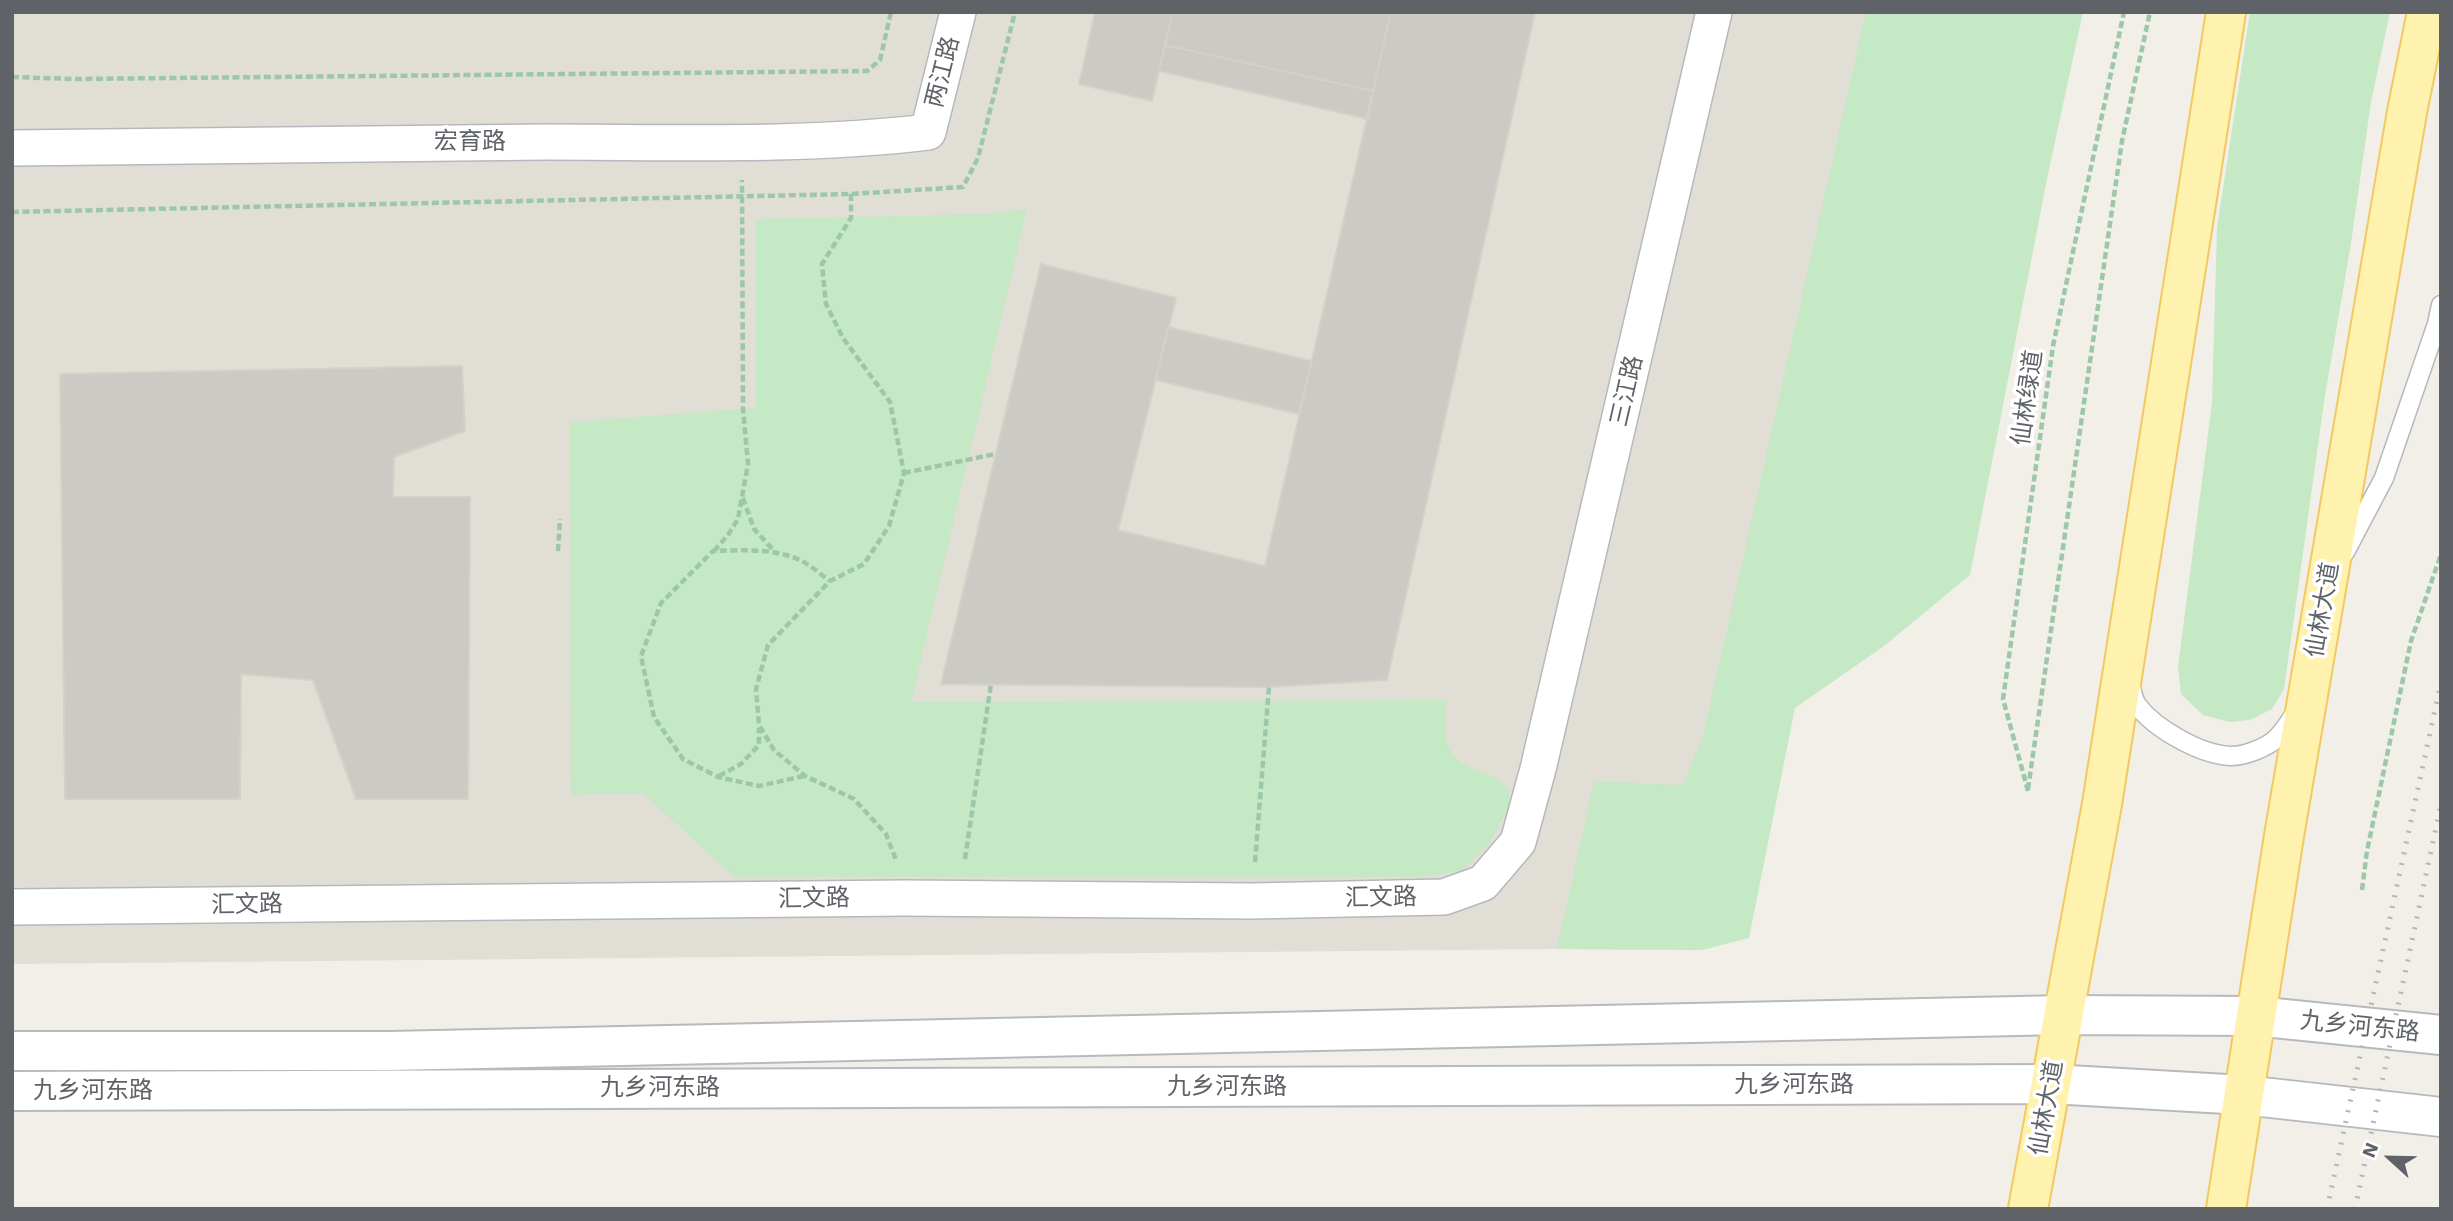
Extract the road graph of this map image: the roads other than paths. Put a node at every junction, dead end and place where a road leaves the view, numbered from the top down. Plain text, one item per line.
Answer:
1 (958, 12) edge
2 (1714, 12) edge
3 (2225, 12) edge
4 (2427, 12) edge
5 (928, 132) joint
6 (12, 148) edge
7 (2441, 304) edge
8 (2327, 586) junction
9 (2123, 664) junction
10 (2309, 694) junction
11 (1538, 769) joint
12 (12, 907) edge
13 (2064, 1015) junction
14 (2255, 1016) junction
15 (2441, 1035) edge
16 (12, 1051) edge
17 (2051, 1084) junction
18 (12, 1091) edge
19 (2244, 1095) junction
20 (2441, 1117) edge
21 (2028, 1209) edge
22 (2226, 1209) edge

1 - 5 street, 两江路
2 - 11 street, 三江路
3 - 9 main road, 仙林大道
4 - 8 main road, 仙林大道
5 - 6 street, 宏育路
7 - 8 lane
8 - 10 main road, 仙林大道
9 - 10 lane
9 - 13 main road, 仙林大道
10 - 14 main road, 仙林大道
11 - 12 street, 汇文路
13 - 14 main road, 九乡河东路
13 - 16 main road, 九乡河东路
13 - 17 main road, 仙林大道
14 - 15 main road, 九乡河东路
14 - 19 main road, 仙林大道
17 - 18 main road, 九乡河东路
17 - 19 main road, 九乡河东路
17 - 21 main road, 仙林大道
19 - 20 main road, 九乡河东路
19 - 22 main road, 仙林大道

